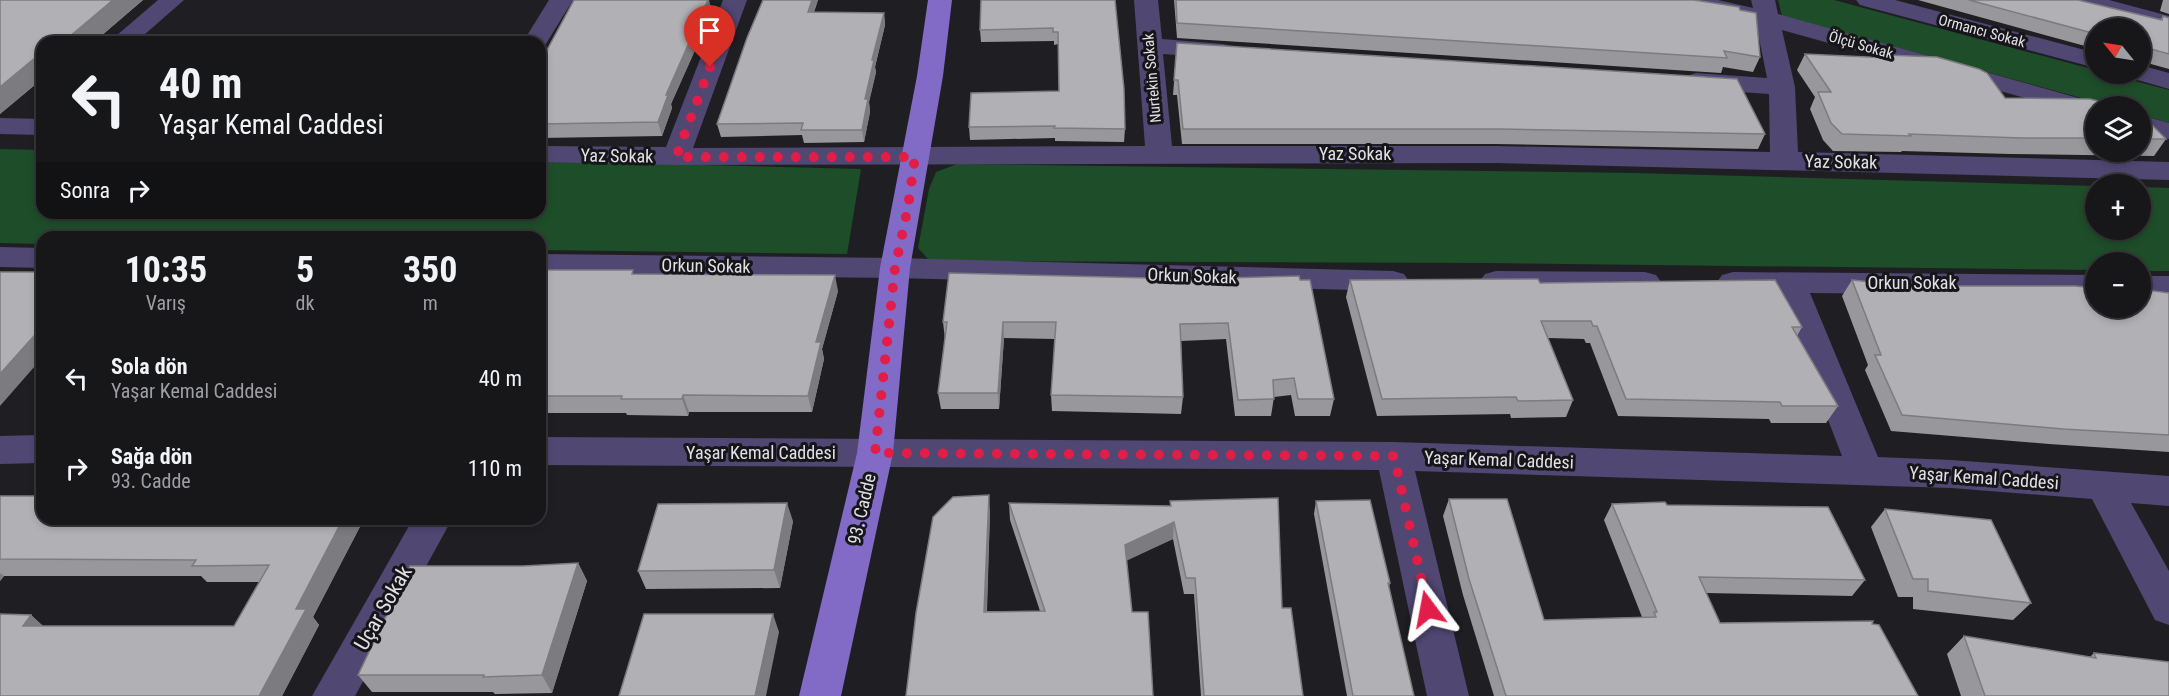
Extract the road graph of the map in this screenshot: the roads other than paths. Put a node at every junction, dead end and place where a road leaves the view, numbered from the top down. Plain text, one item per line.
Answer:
1 (172, 0) edge
2 (561, 0) edge
3 (735, 0) edge
4 (940, 0) edge
5 (1146, 0) edge
6 (1687, 0) edge
7 (1868, 0) edge
8 (2081, 0) edge
9 (2127, 0) edge
10 (1765, 9) edge
11 (2169, 22) edge
12 (128, 36) edge
13 (539, 36) edge
14 (1150, 46) junction
15 (1245, 52) edge
16 (2085, 58) edge
17 (2151, 76) edge
18 (1675, 80) edge
19 (2169, 81) edge
20 (1782, 87) junction
21 (2085, 107) edge
22 (36, 113) edge
23 (21, 126) edge
24 (2151, 126) edge
25 (2169, 131) edge
26 (546, 154) edge
27 (1159, 155) junction
28 (676, 157) junction
29 (915, 157) junction
30 (1784, 160) junction
31 (2169, 171) edge
32 (0, 257) edge
33 (36, 258) edge
34 (546, 264) edge
35 (895, 268) junction
36 (1427, 281) edge
37 (1462, 281) edge
38 (1673, 282) edge
39 (1708, 282) edge
40 (1791, 282) junction
41 (2085, 286) edge
42 (2151, 287) edge
43 (2169, 287) edge
44 (36, 449) edge
45 (0, 450) edge
46 (546, 451) edge
47 (875, 453) junction
48 (1394, 456) junction
49 (1866, 472) junction
50 (2103, 486) junction
51 (2169, 491) edge
52 (431, 525) edge
53 (2169, 608) edge
54 (333, 696) edge
55 (820, 696) edge
56 (1448, 696) edge

1 - 12 street
2 - 13 street
3 - 28 street
4 - 29 main road, 93. Cadde
5 - 14 street, Nurtekin Sokak
6 - 10 street, Ölçü Sokak
7 - 16 street, Ormancı Sokak
8 - 11 street
9 - 11 street
10 - 20 street
10 - 21 street, Ölçü Sokak
14 - 15 street
14 - 27 street, Nurtekin Sokak
17 - 19 street
18 - 20 street
20 - 30 street
22 - 23 street
24 - 25 street
26 - 28 street, Yaz Sokak
27 - 29 street, Yaz Sokak
27 - 30 street, Yaz Sokak
28 - 29 street, Yaz Sokak
29 - 35 main road, 93. Cadde
30 - 31 street, Yaz Sokak
32 - 33 street
34 - 35 street, Orkun Sokak
35 - 36 street, Orkun Sokak
35 - 47 main road, 93. Cadde
37 - 38 street
39 - 40 street, Orkun Sokak
40 - 41 street, Orkun Sokak
40 - 49 street
42 - 43 street
44 - 45 street
46 - 47 street, Yaşar Kemal Caddesi
47 - 48 street, Yaşar Kemal Caddesi
47 - 55 main road, 93. Cadde
48 - 49 street, Yaşar Kemal Caddesi
48 - 56 street
49 - 50 street, Yaşar Kemal Caddesi
50 - 51 street, Yaşar Kemal Caddesi
50 - 53 street
52 - 54 street, Uçar Sokak

